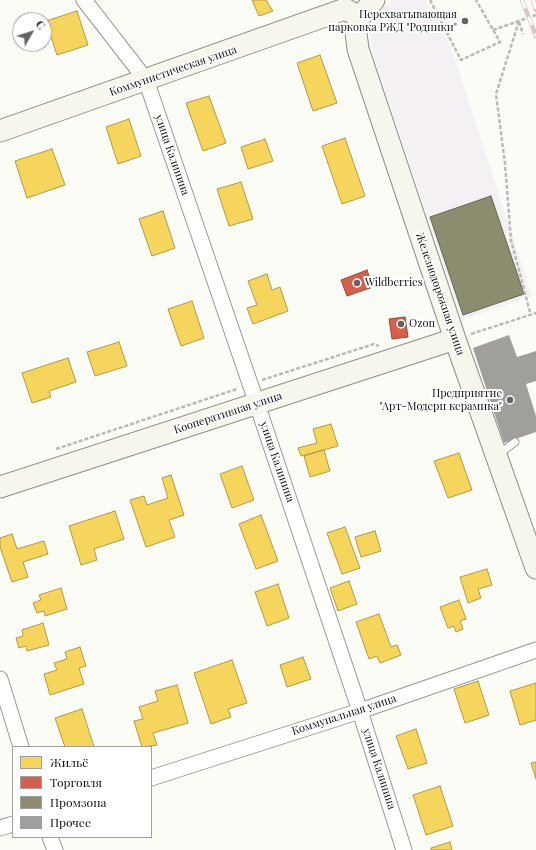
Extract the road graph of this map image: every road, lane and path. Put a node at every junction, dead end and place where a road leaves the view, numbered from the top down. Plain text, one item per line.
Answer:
1 (84, 0) edge
2 (374, 0) edge
3 (430, 0) edge
4 (476, 0) edge
5 (348, 6) edge
6 (536, 15) edge
7 (519, 21) junction
8 (493, 30) junction
9 (523, 34) dead end
10 (146, 80) junction
11 (0, 131) edge
12 (536, 313) edge
13 (531, 316) junction
14 (455, 339) junction
15 (403, 356) junction
16 (251, 384) junction
17 (257, 404) junction
18 (515, 442) dead end
19 (52, 450) dead end
20 (497, 455) junction
21 (0, 487) edge
22 (536, 568) edge
23 (536, 650) edge
24 (0, 679) edge
25 (360, 711) junction
26 (21, 746) edge
27 (152, 778) edge
28 (12, 824) edge
29 (0, 828) edge
30 (50, 838) edge
31 (55, 850) edge
32 (404, 850) edge

1 - 10 street, улица Калинина
2 - 5 street
3 - 8 path
4 - 8 path
5 - 10 street, Коммунистическая улица
5 - 14 street, Железнодорожная улица
6 - 7 path
7 - 8 path
7 - 9 path
7 - 13 path
10 - 11 street, Коммунистическая улица
10 - 16 street, улица Калинина
12 - 13 path
13 - 14 path
14 - 15 street, Кооперативная улица
14 - 20 street, Железнодорожная улица
15 - 16 path
15 - 17 street, Кооперативная улица
16 - 17 street, улица Калинина
16 - 19 path
17 - 21 street, Кооперативная улица
17 - 25 street, улица Калинина
18 - 20 lane
20 - 22 street, Железнодорожная улица
23 - 25 street, Коммунальная улица
24 - 26 street
25 - 27 street, Коммунальная улица
25 - 32 street, улица Калинина
28 - 29 street
30 - 31 street

